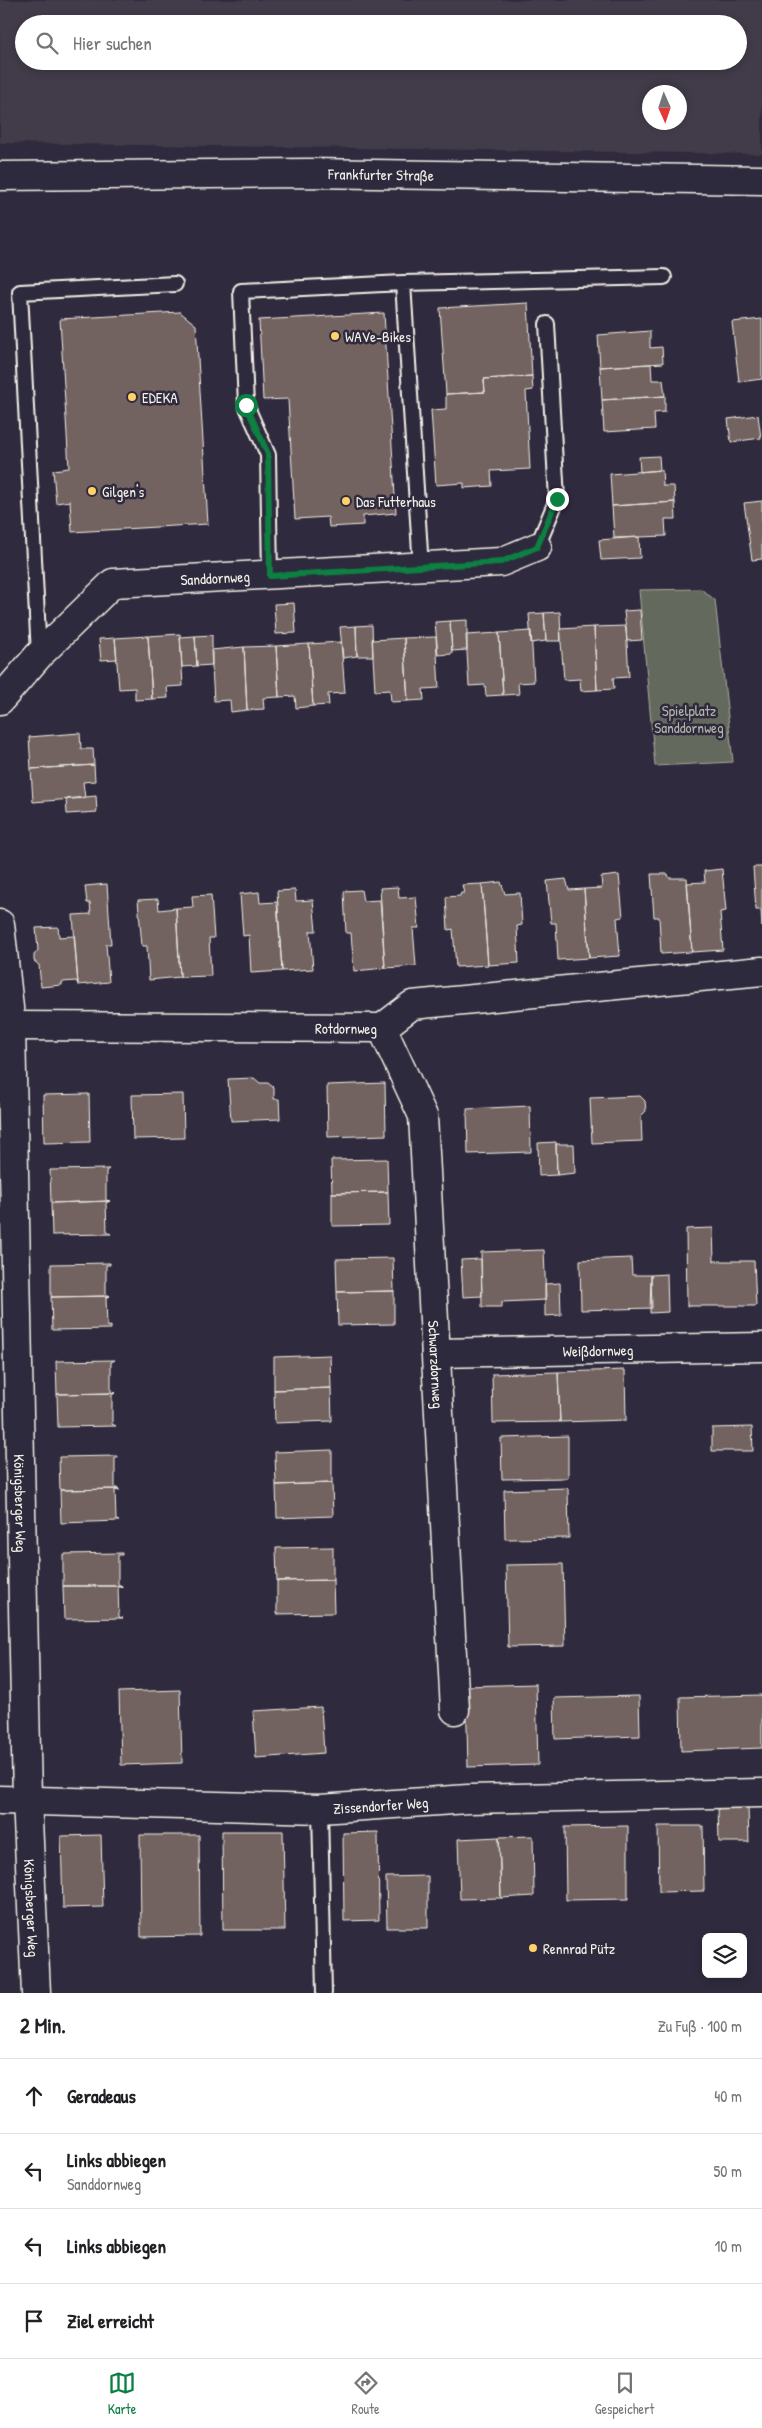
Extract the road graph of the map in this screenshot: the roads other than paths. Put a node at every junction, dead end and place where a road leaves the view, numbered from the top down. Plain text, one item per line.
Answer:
1 (0, 176) edge
2 (762, 180) edge
3 (664, 277) dead end
4 (175, 284) dead end
5 (402, 284) junction
6 (547, 324) dead end
7 (537, 547) joint
8 (421, 568) junction
9 (270, 576) junction
10 (40, 655) junction
11 (0, 700) edge
12 (0, 924) edge
13 (762, 970) edge
14 (6, 1015) edge
15 (382, 1028) junction
16 (762, 1347) edge
17 (436, 1353) junction
18 (455, 1710) dead end
19 (762, 1793) edge
20 (27, 1799) junction
21 (0, 1800) edge
22 (320, 1809) junction
23 (36, 1993) edge
24 (324, 1993) edge

1 - 2 street, Frankfurter Straße
3 - 5 lane
4 - 10 lane
5 - 8 lane
5 - 9 lane
6 - 7 lane
7 - 8 street, Sanddornweg
8 - 9 street, Sanddornweg
9 - 10 street, Sanddornweg
10 - 11 street, Sanddornweg
12 - 14 street, Königsberger Weg
13 - 15 street, Rotdornweg
14 - 15 street, Rotdornweg
14 - 20 street, Königsberger Weg
15 - 17 street, Schwarzdornweg
16 - 17 street, Weißdornweg
17 - 18 street, Schwarzdornweg
19 - 22 street, Zissendorfer Weg
20 - 21 street, Zissendorfer Weg
20 - 22 street, Zissendorfer Weg
20 - 23 street, Königsberger Weg
22 - 24 lane

